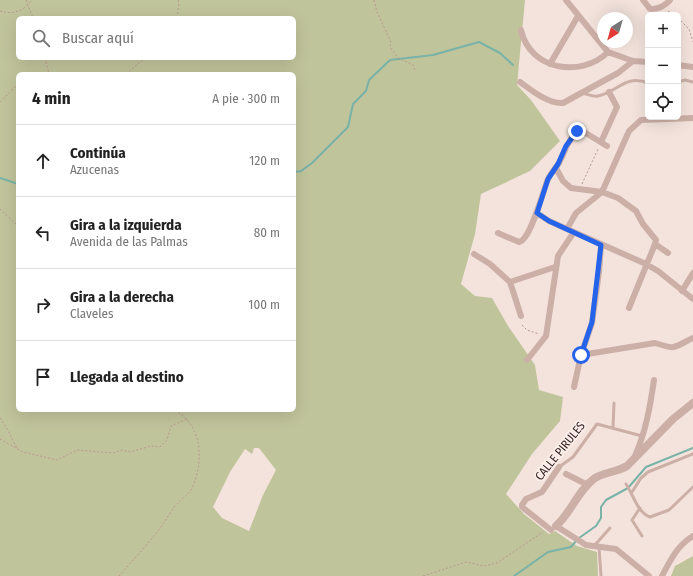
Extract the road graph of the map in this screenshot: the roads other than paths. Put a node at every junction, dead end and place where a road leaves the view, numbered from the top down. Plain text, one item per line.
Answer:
1 (566, 0) edge
2 (643, 0) edge
3 (667, 3) edge
4 (650, 12) edge
5 (578, 16) junction
6 (521, 30) dead end
7 (608, 52) junction
8 (633, 61) junction
9 (645, 62) edge
10 (550, 64) junction
11 (681, 65) edge
12 (693, 67) edge
13 (681, 81) edge
14 (520, 82) dead end
15 (693, 82) edge
16 (645, 83) edge
17 (609, 92) junction
18 (580, 93) junction
19 (693, 118) edge
20 (601, 142) junction
21 (607, 146) dead end
22 (556, 168) junction
23 (602, 192) junction
24 (537, 213) junction
25 (567, 228) junction
26 (574, 232) junction
27 (498, 233) dead end
28 (655, 244) junction
29 (601, 245) junction
30 (668, 253) dead end
31 (474, 254) dead end
32 (646, 264) junction
33 (555, 267) junction
34 (693, 273) edge
35 (510, 282) junction
36 (682, 291) junction
37 (693, 300) edge
38 (628, 308) dead end
39 (520, 316) dead end
40 (693, 338) edge
41 (581, 355) junction
42 (527, 360) dead end
43 (654, 380) dead end
44 (574, 387) dead end
45 (614, 403) dead end
46 (693, 403) edge
47 (613, 428) junction
48 (644, 436) junction
49 (693, 454) edge
50 (634, 459) junction
51 (559, 467) joint
52 (566, 474) dead end
53 (626, 484) dead end
54 (588, 485) junction
55 (693, 487) edge
56 (631, 492) junction
57 (640, 508) junction
58 (554, 528) junction
59 (610, 528) dead end
60 (642, 536) dead end
61 (693, 536) edge
62 (597, 546) junction
63 (601, 576) edge
64 (649, 576) edge
65 (662, 576) edge

1 - 5 street
2 - 4 street
3 - 4 street
5 - 7 street
5 - 10 street
6 - 10 street
7 - 8 street
7 - 10 street
8 - 9 street
8 - 18 street
11 - 12 street
13 - 15 lane
14 - 18 street
16 - 17 lane
17 - 18 lane
17 - 20 street
19 - 23 street
20 - 21 street
20 - 22 street
22 - 23 street
22 - 24 street
23 - 25 street
23 - 28 street
24 - 25 street
24 - 27 street
25 - 26 street
26 - 29 street
26 - 33 street
28 - 30 street
28 - 32 street
29 - 32 street
29 - 41 street
31 - 35 street
32 - 36 street
32 - 38 street
33 - 35 street
33 - 42 street
34 - 36 street
35 - 39 street
36 - 37 street
40 - 41 street
41 - 44 street
43 - 48 street
45 - 47 lane
46 - 50 street
47 - 48 lane
47 - 51 lane, CALLE PIRULES
48 - 50 street
49 - 56 lane
50 - 54 street
51 - 58 street, CALLE PIRULES
52 - 54 street
53 - 56 lane
54 - 58 street
55 - 57 lane
56 - 57 lane
57 - 60 lane
58 - 62 street
59 - 62 lane
61 - 65 street
62 - 63 lane
62 - 64 street

